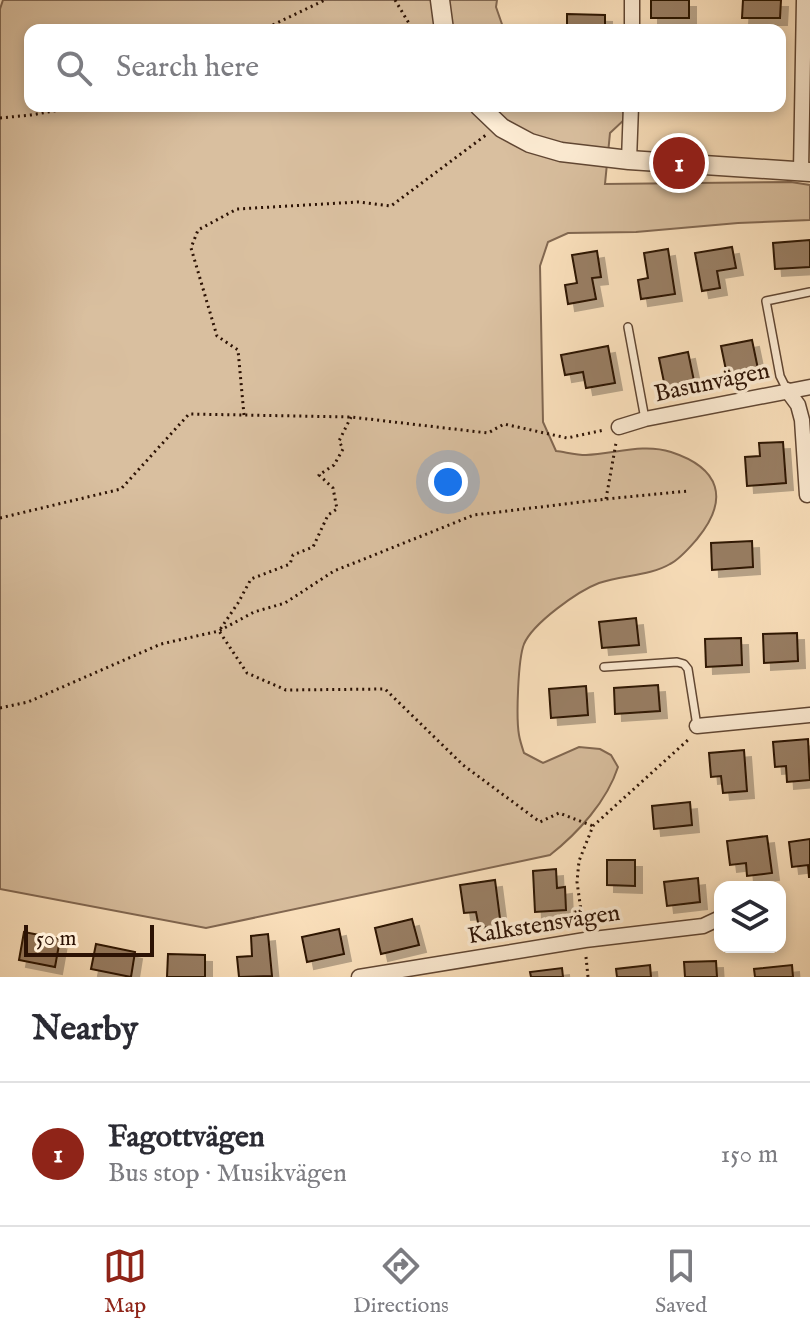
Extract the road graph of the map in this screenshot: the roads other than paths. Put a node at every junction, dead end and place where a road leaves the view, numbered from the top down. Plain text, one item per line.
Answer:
1 (440, 0) edge
2 (632, 0) edge
3 (804, 0) edge
4 (443, 24) edge
5 (632, 24) edge
6 (485, 112) edge
7 (631, 112) edge
8 (629, 160) junction
9 (806, 172) edge
10 (810, 292) edge
11 (628, 327) dead end
12 (810, 387) edge
13 (787, 390) junction
14 (645, 419) junction
15 (619, 427) road end
16 (807, 495) dead end
17 (604, 667) dead end
18 (810, 715) edge
19 (697, 726) joint
20 (714, 921) edge
21 (368, 976) edge

1 - 4 street
2 - 5 street
3 - 9 street
6 - 8 street
7 - 8 street
8 - 9 street
10 - 13 lane, Basunvägen
11 - 14 lane, Basunvägen
12 - 13 street, Basunvägen
13 - 14 street, Basunvägen
13 - 16 street
14 - 15 street, Basunvägen
17 - 19 lane
18 - 19 street
20 - 21 street, Kalkstensvägen

